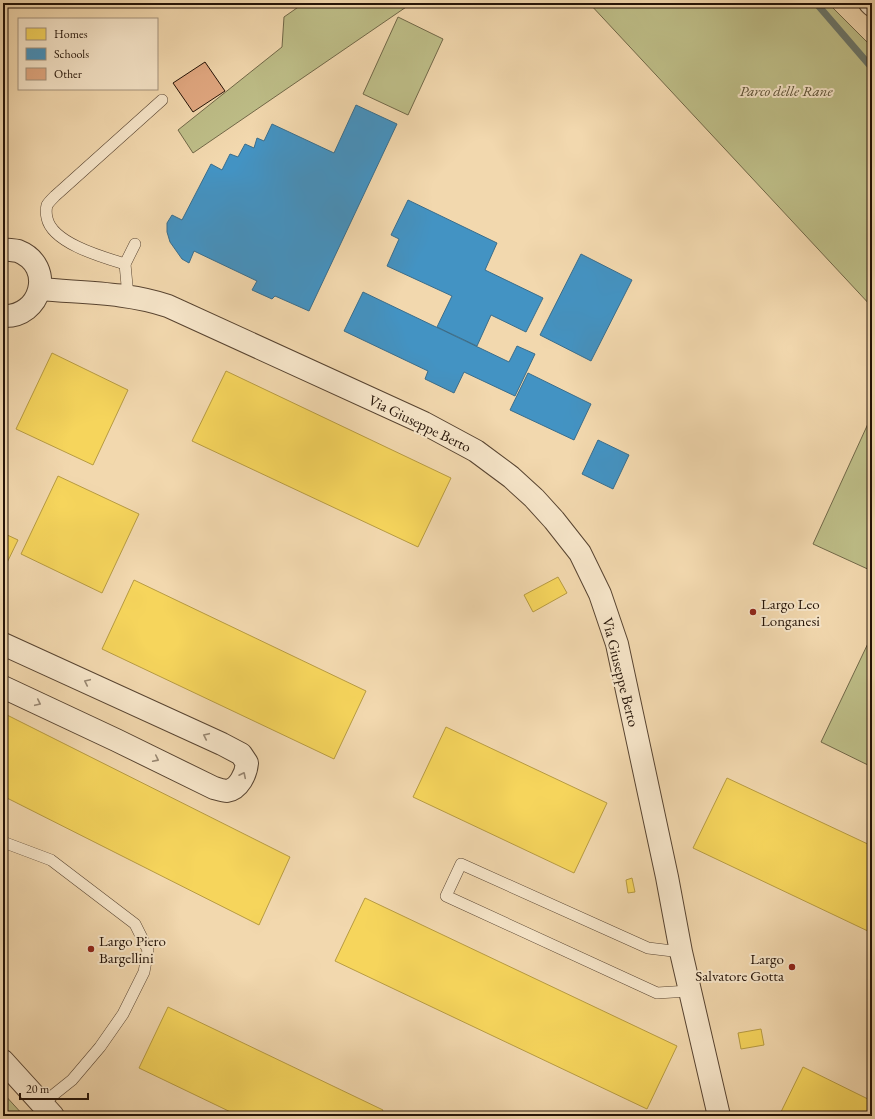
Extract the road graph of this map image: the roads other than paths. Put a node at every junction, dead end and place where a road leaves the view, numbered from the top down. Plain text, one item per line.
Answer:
1 (162, 100) dead end
2 (135, 244) dead end
3 (3, 249) edge
4 (125, 264) junction
5 (40, 289) junction
6 (128, 296) junction
7 (3, 316) edge
8 (3, 644) edge
9 (3, 687) edge
10 (3, 842) edge
11 (681, 952) junction
12 (690, 991) junction
13 (3, 1061) edge
14 (47, 1110) edge
15 (718, 1116) edge

1 - 4 lane
2 - 4 lane
3 - 5 street
4 - 6 lane
5 - 6 street, Via Giuseppe Berto
5 - 7 street
6 - 11 street, Via Giuseppe Berto
9 -> 8 street
10 - 14 lane
11 - 12 street, Via Giuseppe Berto
11 - 12 lane
12 - 15 street, Via Giuseppe Berto
13 - 14 street

